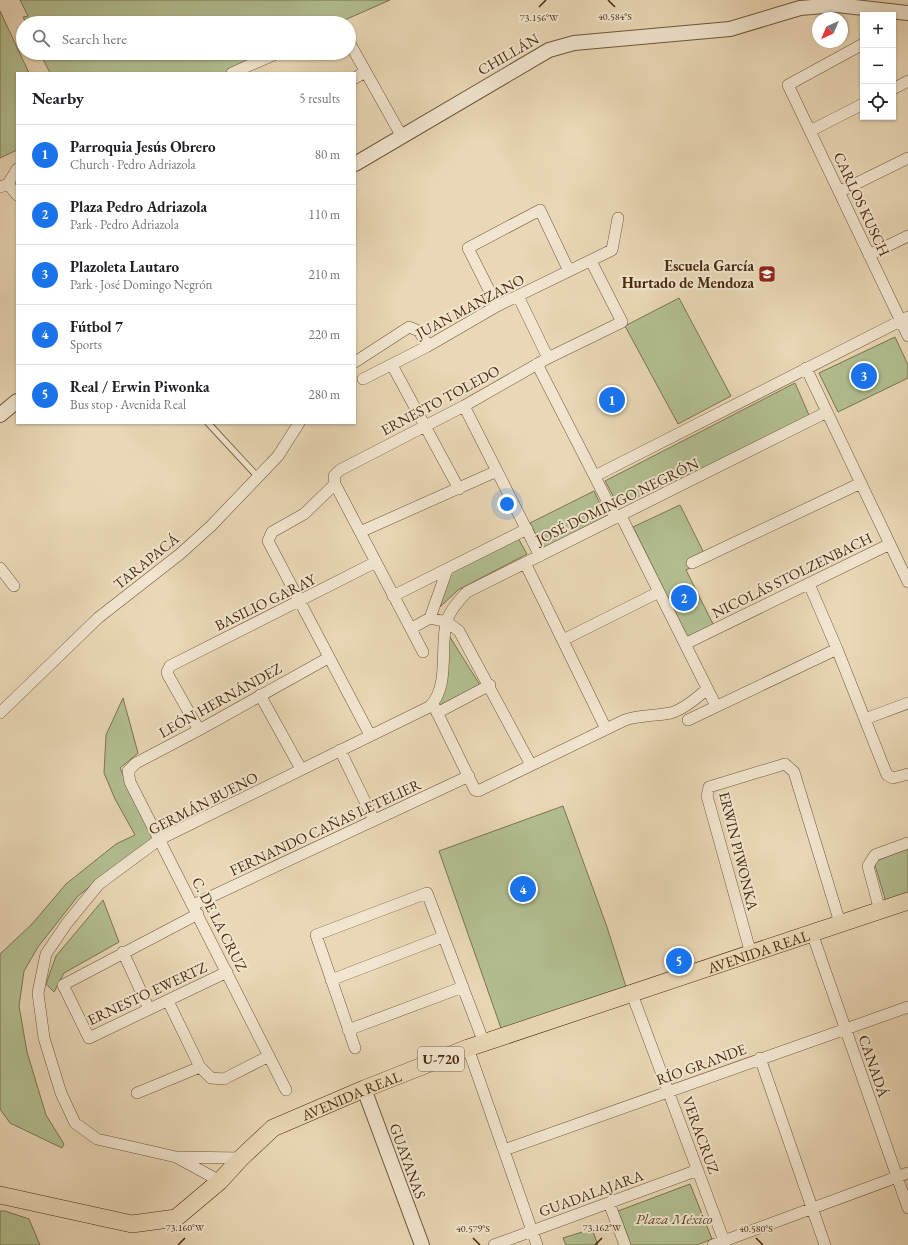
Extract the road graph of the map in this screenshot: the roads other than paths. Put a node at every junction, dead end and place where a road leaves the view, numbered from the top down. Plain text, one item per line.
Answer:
1 (908, 13) edge
2 (860, 46) edge
3 (356, 55) edge
4 (262, 60) edge
5 (234, 72) edge
6 (365, 72) junction
7 (356, 77) edge
8 (908, 81) edge
9 (896, 87) edge
10 (860, 106) edge
11 (810, 131) junction
12 (400, 136) junction
13 (908, 158) edge
14 (356, 163) edge
15 (16, 170) edge
16 (4, 185) edge
17 (839, 192) junction
18 (16, 194) edge
19 (618, 218) dead end
20 (908, 236) edge
21 (869, 255) junction
22 (591, 261) junction
23 (569, 271) junction
24 (518, 296) junction
25 (497, 306) junction
26 (904, 319) edge
27 (908, 336) edge
28 (428, 346) junction
29 (548, 358) junction
30 (356, 361) edge
31 (537, 364) junction
32 (392, 365) junction
33 (806, 368) junction
34 (363, 379) dead end
35 (16, 402) edge
36 (464, 406) junction
37 (827, 412) junction
38 (0, 415) edge
39 (209, 424) edge
40 (298, 424) edge
41 (425, 426) junction
42 (497, 471) junction
43 (595, 476) junction
44 (258, 477) junction
45 (861, 483) junction
46 (335, 484) junction
47 (458, 489) junction
48 (619, 517) junction
49 (527, 529) junction
50 (360, 532) junction
51 (890, 544) junction
52 (540, 556) junction
53 (376, 562) junction
54 (525, 563) junction
55 (692, 563) dead end
56 (905, 567) edge
57 (0, 568) edge
58 (447, 570) junction
59 (908, 582) edge
60 (809, 584) junction
61 (14, 586) dead end
62 (659, 592) junction
63 (393, 596) junction
64 (300, 602) junction
65 (430, 618) junction
66 (447, 622) junction
67 (412, 628) junction
68 (563, 640) junction
69 (685, 644) junction
70 (837, 649) junction
71 (423, 652) dead end
72 (328, 658) junction
73 (490, 685) junction
74 (707, 690) junction
75 (260, 695) junction
76 (908, 703) edge
77 (716, 706) junction
78 (435, 708) junction
79 (0, 713) edge
80 (865, 719) junction
81 (688, 720) dead end
82 (606, 729) junction
83 (200, 730) junction
84 (370, 735) junction
85 (340, 750) junction
86 (531, 765) junction
87 (301, 769) junction
88 (128, 771) joint
89 (908, 774) edge
90 (468, 776) junction
91 (374, 820) junction
92 (160, 839) junction
93 (908, 843) edge
94 (908, 901) edge
95 (196, 910) junction
96 (880, 911) junction
97 (840, 923) junction
98 (812, 933) junction
99 (443, 936) junction
100 (123, 952) junction
101 (751, 954) junction
102 (227, 972) junction
103 (331, 980) junction
104 (63, 985) joint
105 (463, 987) junction
106 (632, 994) junction
107 (168, 1001) junction
108 (908, 1007) edge
109 (149, 1009) junction
110 (846, 1029) junction
111 (348, 1030) junction
112 (476, 1045) junction
113 (355, 1048) dead end
114 (269, 1056) junction
115 (760, 1058) junction
116 (200, 1067) junction
117 (364, 1089) junction
118 (286, 1090) dead end
119 (668, 1091) junction
120 (137, 1093) dead end
121 (504, 1150) junction
122 (176, 1157) junction
123 (241, 1158) junction
124 (698, 1170) junction
125 (903, 1175) edge
126 (220, 1181) junction
127 (0, 1195) edge
128 (609, 1203) junction
129 (908, 1208) edge
130 (812, 1209) junction
131 (532, 1231) junction
132 (724, 1241) junction
133 (422, 1245) edge
134 (494, 1245) edge
135 (536, 1245) edge
136 (625, 1245) edge
137 (713, 1245) edge
138 (825, 1245) edge

1 - 12 street, CHILLÁN
2 - 11 street, CARLOS KUSCH
3 - 6 street
4 - 5 street
6 - 7 street
6 - 12 street
8 - 9 street
10 - 11 street
11 - 17 street, CARLOS KUSCH
12 - 14 street, CHILLÁN
13 - 17 street
15 - 16 street
16 - 18 street
17 - 21 street, CARLOS KUSCH
19 - 22 street, JUAN MANZANO
20 - 21 street
21 - 26 street, CARLOS KUSCH
22 - 23 street, JUAN MANZANO
22 - 29 street, ERNESTO TOLEDO
23 - 24 street, JUAN MANZANO
23 - 25 street
24 - 25 street, JUAN MANZANO
24 - 29 street
25 - 28 street, JUAN MANZANO
26 - 27 street, CARLOS KUSCH
26 - 33 street
28 - 30 street
28 - 32 street, JUAN MANZANO
29 - 31 street, ERNESTO TOLEDO
31 - 36 street, ERNESTO TOLEDO
31 - 43 street
32 - 34 street, JUAN MANZANO
32 - 41 street
33 - 37 street
33 - 43 street
35 - 38 street
36 - 41 street, ERNESTO TOLEDO
36 - 42 street
37 - 45 street
37 - 48 street, JOSÉ DOMINGO NEGRÓN
39 - 44 lane
40 - 44 street, TARAPACÁ
41 - 46 street, ERNESTO TOLEDO
41 - 47 street
42 - 47 street
42 - 49 street
43 - 48 street
44 - 79 street, TARAPACÁ
45 - 51 street
45 - 55 street
46 - 50 street
46 - 64 street, ERNESTO TOLEDO
47 - 50 street
48 - 52 street, JOSÉ DOMINGO NEGRÓN
48 - 62 street
49 - 52 street
49 - 58 street, JOSÉ DOMINGO NEGRÓN
50 - 53 street
51 - 56 street
51 - 60 street, NICOLÁS STOLZENBACH
52 - 54 street, JOSÉ DOMINGO NEGRÓN
53 - 63 street
53 - 64 street, BASILIO GARAY
54 - 66 street, JOSÉ DOMINGO NEGRÓN
54 - 68 street
56 - 59 street
57 - 61 street
58 - 63 street, JOSÉ DOMINGO NEGRÓN
58 - 65 street
60 - 69 street, NICOLÁS STOLZENBACH
60 - 70 street
62 - 68 street
62 - 69 street
63 - 67 street
64 - 72 street
64 - 83 street, BASILIO GARAY
65 - 66 street
65 - 67 street
66 - 73 street
66 - 78 street
67 - 71 street
68 - 82 street
69 - 74 street
70 - 77 street
70 - 80 street
72 - 75 street, LEÓN HERNÁNDEZ
72 - 84 street
73 - 78 street, GERMÁN BUENO
73 - 86 street
74 - 77 street
74 - 82 street
75 - 83 street, LEÓN HERNÁNDEZ
75 - 87 street
76 - 80 street
77 - 81 street
78 - 84 street, GERMÁN BUENO
78 - 90 street
80 - 89 street
82 - 86 street
83 - 88 street, LEÓN HERNÁNDEZ
84 - 85 street, GERMÁN BUENO
85 - 87 street, GERMÁN BUENO
85 - 91 street
86 - 90 street
87 - 92 street, GERMÁN BUENO
88 - 92 street, C. DE LA CRUZ
90 - 91 street, FERNANDO CAÑAS LETELIER
91 - 95 street, FERNANDO CAÑAS LETELIER
92 - 95 street, C. DE LA CRUZ
92 - 122 street, GERMÁN BUENO
93 - 96 street
94 - 96 main road, AVENIDA REAL / U-720
95 - 100 street, FERNANDO CAÑAS LETELIER
95 - 102 street, C. DE LA CRUZ
96 - 97 main road, AVENIDA REAL / U-720
97 - 98 main road, AVENIDA REAL / U-720
97 - 101 street, ERWIN PIWONKA
98 - 101 main road, AVENIDA REAL / U-720
98 - 110 street, CANADÁ
99 - 103 street
99 - 103 street
99 - 105 street
100 - 104 street, FERNANDO CAÑAS LETELIER
100 - 109 street
101 - 106 main road, AVENIDA REAL / U-720
102 - 107 street, ERNESTO EWERTZ
102 - 114 street, C. DE LA CRUZ
103 - 111 street
104 - 109 street, ERNESTO EWERTZ
105 - 111 street
105 - 112 street
106 - 112 main road, AVENIDA REAL / U-720
106 - 119 street, VERACRUZ
107 - 109 street, ERNESTO EWERTZ
107 - 116 street
108 - 110 street, RÍO GRANDE
110 - 115 street, RÍO GRANDE
110 - 125 street, CANADÁ
111 - 113 street
112 - 117 main road, AVENIDA REAL / U-720
112 - 121 street
114 - 116 street
114 - 118 street, C. DE LA CRUZ
115 - 119 street, RÍO GRANDE
115 - 130 street
116 - 120 street
117 - 123 main road, AVENIDA REAL / U-720
117 - 133 street, GUAYANAS
119 - 121 street, RÍO GRANDE
119 - 124 street, VERACRUZ
121 - 131 street
122 - 123 street, GERMÁN BUENO
122 - 126 street, GERMÁN BUENO
123 - 126 main road, AVENIDA REAL / U-720
124 - 128 street, GUADALAJARA
124 - 132 street, VERACRUZ
125 - 129 street, CANADÁ
125 - 130 street
126 - 127 main road, AVENIDA REAL / U-720
128 - 131 street, GUADALAJARA
128 - 136 street
130 - 132 street
130 - 138 street
131 - 134 street, GUADALAJARA
131 - 135 street
132 - 137 street

